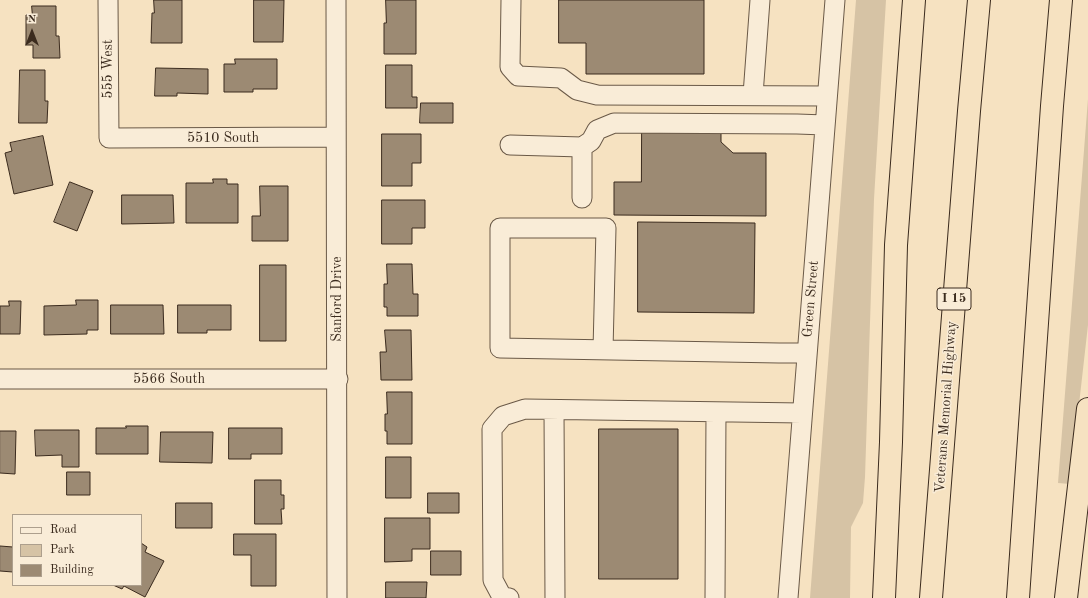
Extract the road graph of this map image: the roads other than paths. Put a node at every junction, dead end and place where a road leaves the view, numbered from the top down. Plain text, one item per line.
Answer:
1 (108, 0) edge
2 (336, 0) edge
3 (511, 0) edge
4 (760, 0) edge
5 (835, 0) edge
6 (914, 0) edge
7 (979, 0) edge
8 (1061, 0) edge
9 (753, 95) junction
10 (827, 96) junction
11 (825, 125) junction
12 (336, 137) junction
13 (109, 138) joint
14 (510, 145) dead end
15 (582, 147) junction
16 (582, 198) dead end
17 (603, 350) junction
18 (807, 353) junction
19 (0, 378) edge
20 (338, 379) junction
21 (1088, 409) edge
22 (554, 410) junction
23 (716, 412) junction
24 (802, 413) junction
25 (337, 598) edge
26 (509, 598) edge
27 (555, 598) edge
28 (714, 598) edge
29 (788, 598) edge
30 (884, 598) edge
31 (931, 598) edge
32 (1018, 598) edge
33 (1066, 598) edge

1 - 13 street, 555 West
2 - 12 street, Sanford Drive
3 - 9 street
4 - 9 street
5 - 10 street, Green Street
6 - 30 highway
7 - 31 highway, Veterans Memorial Highway / I 15
8 - 32 highway
9 - 10 street
10 - 11 street, Green Street
11 - 15 street
11 - 18 street, Green Street
12 - 13 street, 5510 South
12 - 20 street, Sanford Drive
14 - 15 street
15 - 16 street
17 - 17 street
17 - 18 street
18 - 24 street, Green Street
19 - 20 street, 5566 South
20 - 25 street, Sanford Drive
21 - 33 highway
22 - 23 street
22 - 26 street
22 - 27 street
23 - 24 street
23 - 28 street
24 - 29 street, Green Street

